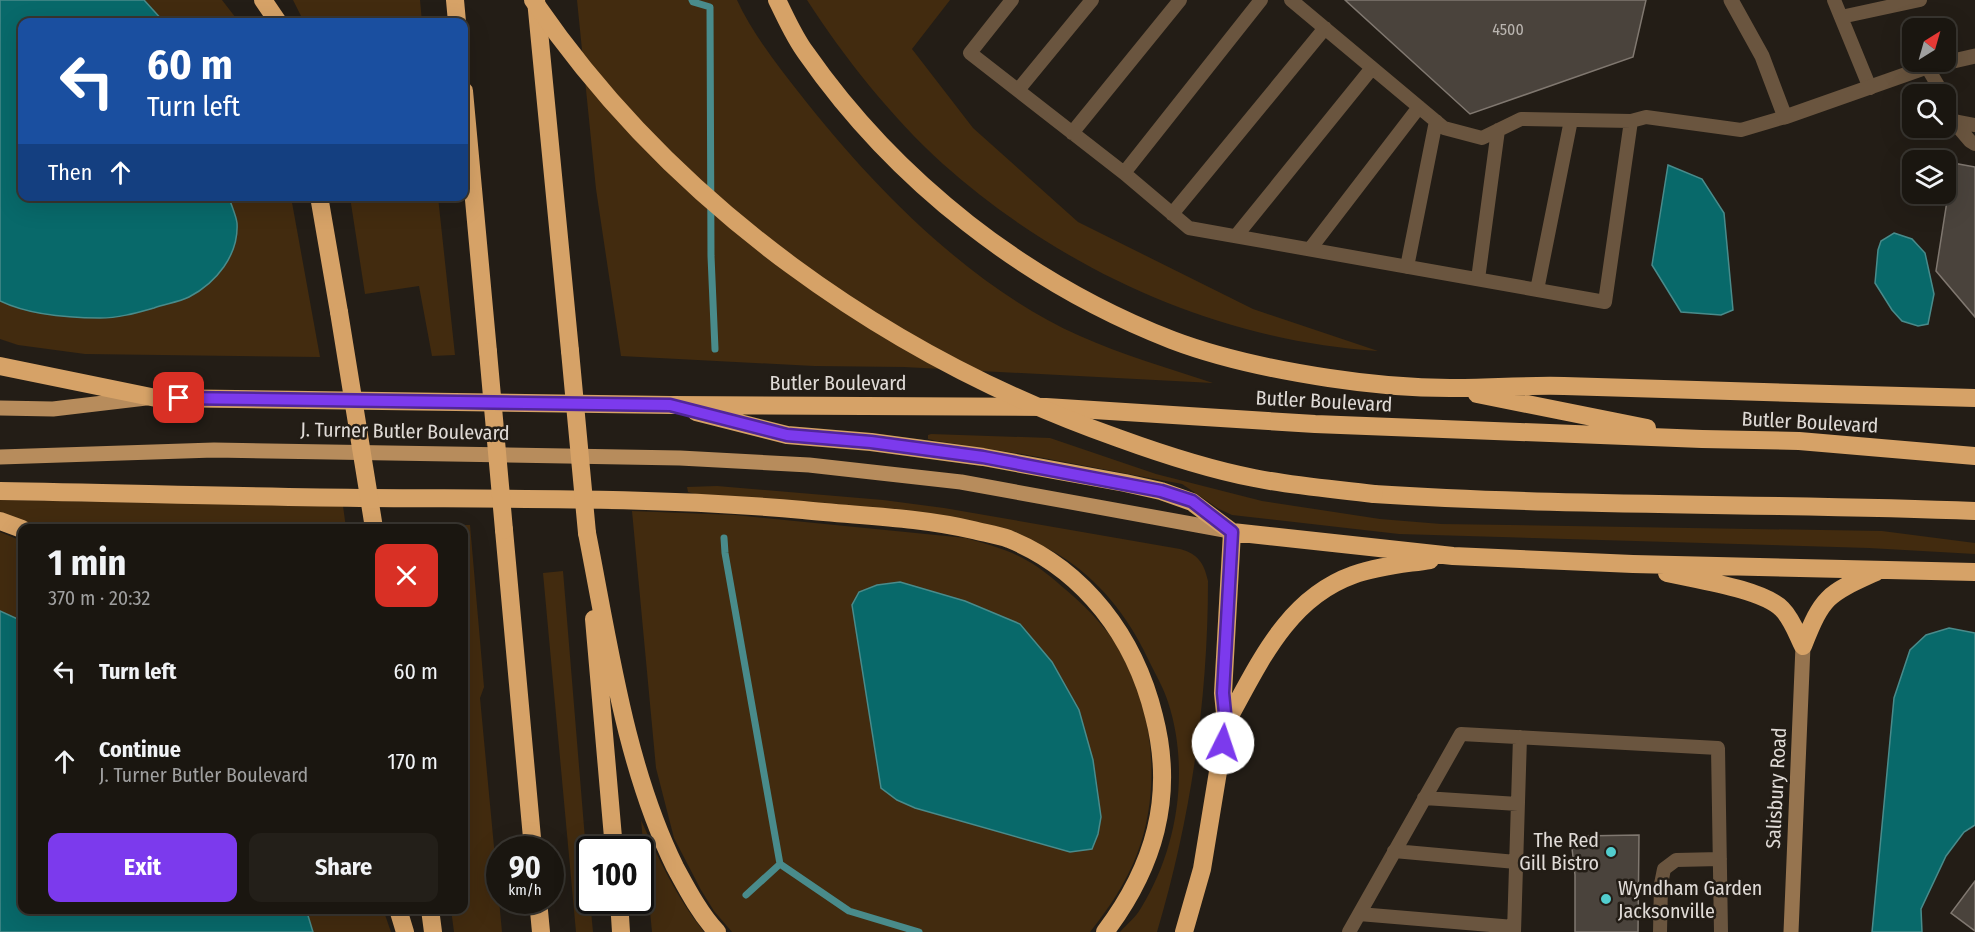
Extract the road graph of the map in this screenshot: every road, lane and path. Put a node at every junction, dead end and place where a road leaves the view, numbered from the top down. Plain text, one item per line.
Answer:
1 (263, 0) edge
2 (455, 0) edge
3 (535, 0) edge
4 (777, 0) edge
5 (1011, 0) edge
6 (1092, 0) edge
7 (1180, 0) edge
8 (1261, 0) edge
9 (1291, 0) edge
10 (1731, 0) edge
11 (1834, 0) edge
12 (1920, 0) edge
13 (1840, 17) junction
14 (275, 18) edge
15 (457, 18) edge
16 (1325, 28) junction
17 (1975, 57) edge
18 (1956, 61) edge
19 (1372, 68) junction
20 (1913, 72) edge
21 (1870, 88) junction
22 (1018, 90) junction
23 (1419, 107) junction
24 (1785, 117) junction
25 (1975, 117) edge
26 (1571, 120) junction
27 (1956, 120) edge
28 (1436, 121) junction
29 (1631, 121) junction
30 (1956, 122) edge
31 (1956, 123) edge
32 (1956, 125) edge
33 (1975, 125) edge
34 (1498, 130) junction
35 (1072, 133) junction
36 (1975, 133) edge
37 (468, 134) edge
38 (1975, 144) edge
39 (1124, 173) junction
40 (320, 201) edge
41 (1172, 214) junction
42 (1236, 236) junction
43 (1310, 249) junction
44 (1407, 267) junction
45 (1478, 279) junction
46 (1536, 290) junction
47 (0, 366) edge
48 (1446, 388) junction
49 (154, 398) junction
50 (1975, 398) edge
51 (670, 405) junction
52 (0, 408) edge
53 (1702, 440) junction
54 (1975, 456) edge
55 (0, 458) edge
56 (0, 491) edge
57 (1975, 511) edge
58 (0, 521) edge
59 (373, 524) edge
60 (18, 528) edge
61 (1232, 532) junction
62 (587, 533) junction
63 (1453, 556) junction
64 (1633, 564) junction
65 (1881, 570) junction
66 (1975, 573) edge
67 (1803, 646) junction
68 (1226, 723) junction
69 (1521, 737) junction
70 (1424, 798) junction
71 (1518, 804) junction
72 (532, 836) edge
73 (613, 836) edge
74 (1394, 851) junction
75 (1720, 859) junction
76 (1516, 862) junction
77 (400, 914) edge
78 (431, 914) edge
79 (539, 914) edge
80 (620, 914) edge
81 (1359, 914) junction
82 (1514, 929) edge
83 (405, 932) edge
84 (433, 932) edge
85 (541, 932) edge
86 (621, 932) edge
87 (717, 932) edge
88 (1105, 932) edge
89 (1184, 932) edge
90 (1348, 932) edge
91 (1660, 932) edge
92 (1721, 932) edge
93 (1791, 932) edge

1 - 14 highway
2 - 15 highway
3 - 57 highway, bridge
3 - 62 highway, bridge
4 - 48 highway
5 - 22 lane
6 - 22 lane
7 - 35 lane
8 - 39 lane
9 - 16 lane
10 - 24 street
11 - 13 lane
12 - 13 lane
13 - 21 lane
16 - 19 lane
16 - 41 lane
17 - 18 street
19 - 23 lane
19 - 42 lane
20 - 21 street
21 - 24 street
22 - 35 lane
23 - 28 lane
23 - 43 lane
24 - 29 lane
25 - 27 lane
26 - 29 lane
26 - 34 lane
26 - 46 lane
28 - 34 lane
28 - 44 lane
29 - 46 lane
30 - 33 lane
31 - 36 lane
32 - 38 lane
34 - 45 lane
35 - 39 lane
37 - 72 highway, bridge
39 - 41 lane
40 - 59 highway, bridge
41 - 42 lane
42 - 43 lane
43 - 44 lane
44 - 45 lane
45 - 46 lane
47 - 49 highway
48 - 50 highway
48 - 53 highway
49 - 51 highway, J. Turner Butler Boulevard
49 - 52 main road, J. Turner Butler Boulevard
51 - 53 highway, Butler Boulevard
51 - 61 highway
53 - 54 highway, Butler Boulevard
55 - 61 main road, J. Turner Butler Boulevard
56 - 88 highway
58 - 60 highway
61 - 63 highway
61 - 68 highway
62 - 73 highway
62 - 87 highway
63 - 64 highway
63 - 68 highway
64 - 65 highway
64 - 67 highway
65 - 66 highway
65 - 67 highway
67 - 93 street, Salisbury Road
68 - 89 highway
69 - 70 lane
69 - 71 lane
69 - 75 lane
70 - 71 lane
70 - 74 lane
71 - 76 lane
74 - 76 lane
74 - 81 lane
75 - 91 lane
75 - 92 lane
76 - 82 lane
77 - 83 highway
78 - 84 highway
79 - 85 highway
80 - 86 highway
81 - 82 lane
81 - 90 lane

